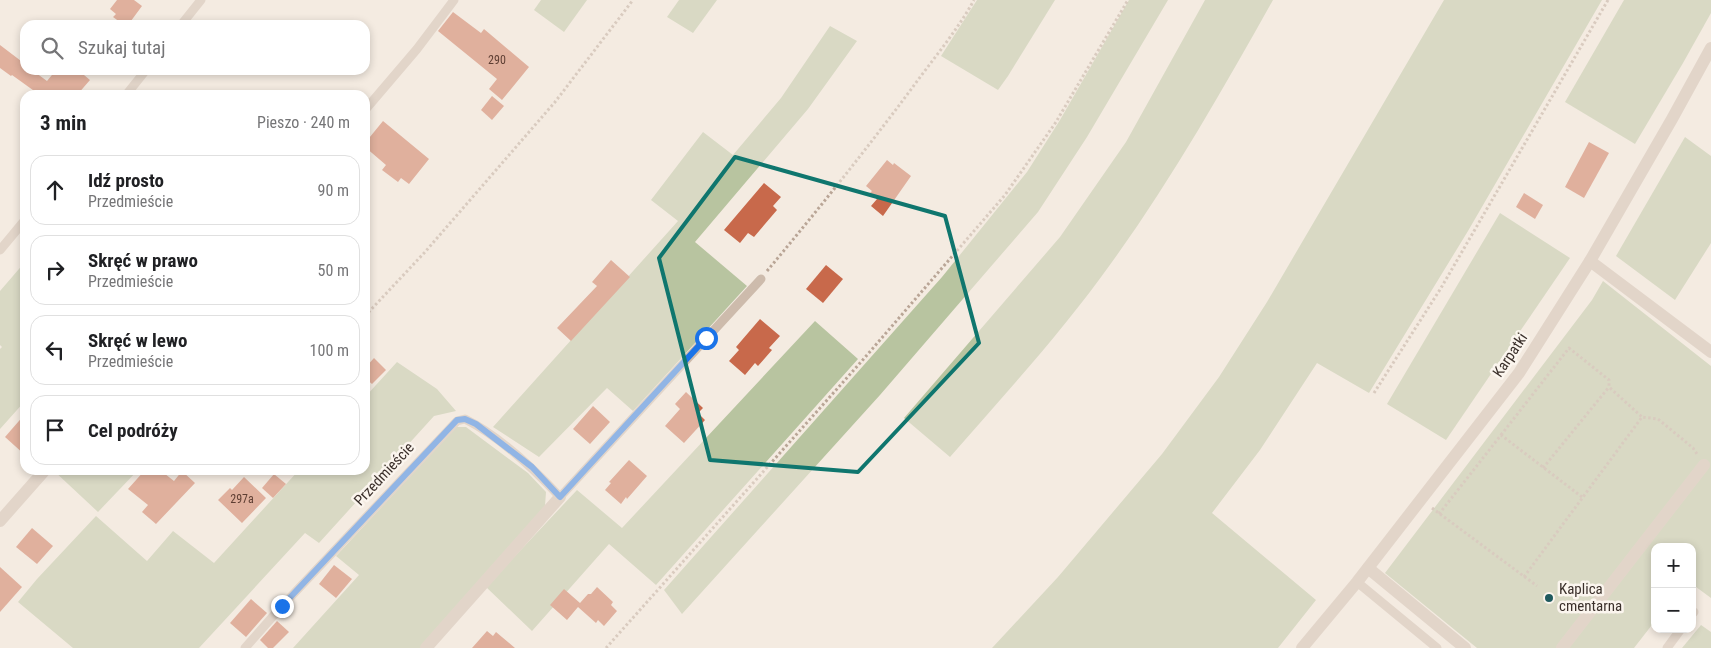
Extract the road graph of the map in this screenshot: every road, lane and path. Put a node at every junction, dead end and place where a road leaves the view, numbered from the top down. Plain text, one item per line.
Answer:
1 (201, 0) edge
2 (454, 0) edge
3 (633, 0) edge
4 (974, 0) edge
5 (1128, 0) edge
6 (1608, 0) edge
7 (185, 20) edge
8 (1711, 48) edge
9 (142, 75) edge
10 (130, 90) edge
11 (370, 104) edge
12 (20, 226) edge
13 (0, 250) edge
14 (1590, 261) junction
15 (760, 279) joint
16 (370, 311) edge
17 (1711, 352) edge
18 (1609, 387) junction
19 (1374, 393) dead end
20 (1642, 417) junction
21 (1501, 435) junction
22 (1704, 465) joint
23 (1543, 468) junction
24 (41, 475) edge
25 (560, 497) junction
26 (1582, 498) junction
27 (1429, 506) dead end
28 (1440, 514) junction
29 (0, 521) edge
30 (1368, 568) junction
31 (1524, 577) junction
32 (1357, 582) junction
33 (1537, 586) dead end
34 (1678, 633) edge
35 (245, 648) edge
36 (426, 648) edge
37 (606, 648) edge
38 (1302, 648) edge
39 (1437, 648) edge
40 (1465, 648) edge
41 (1562, 648) edge
42 (1667, 648) edge

1 - 7 lane
2 - 11 lane
3 - 16 path
4 - 15 path
5 - 37 path
6 - 19 path
8 - 14 street, Karpatki
9 - 10 lane
12 - 13 lane
14 - 17 street
14 - 30 street, Karpatki
15 - 25 lane
18 - 20 path
18 - 21 path
18 - 23 path
20 - 22 path
20 - 26 path
21 - 23 path
21 - 28 path
22 - 41 street
23 - 26 path
24 - 29 street
25 - 35 lane, Przedmieście
25 - 36 street
26 - 31 path
27 - 28 path
28 - 31 path
30 - 32 street, Karpatki
30 - 40 street
31 - 33 path
32 - 38 street, Karpatki
32 - 39 lane
34 - 42 lane

